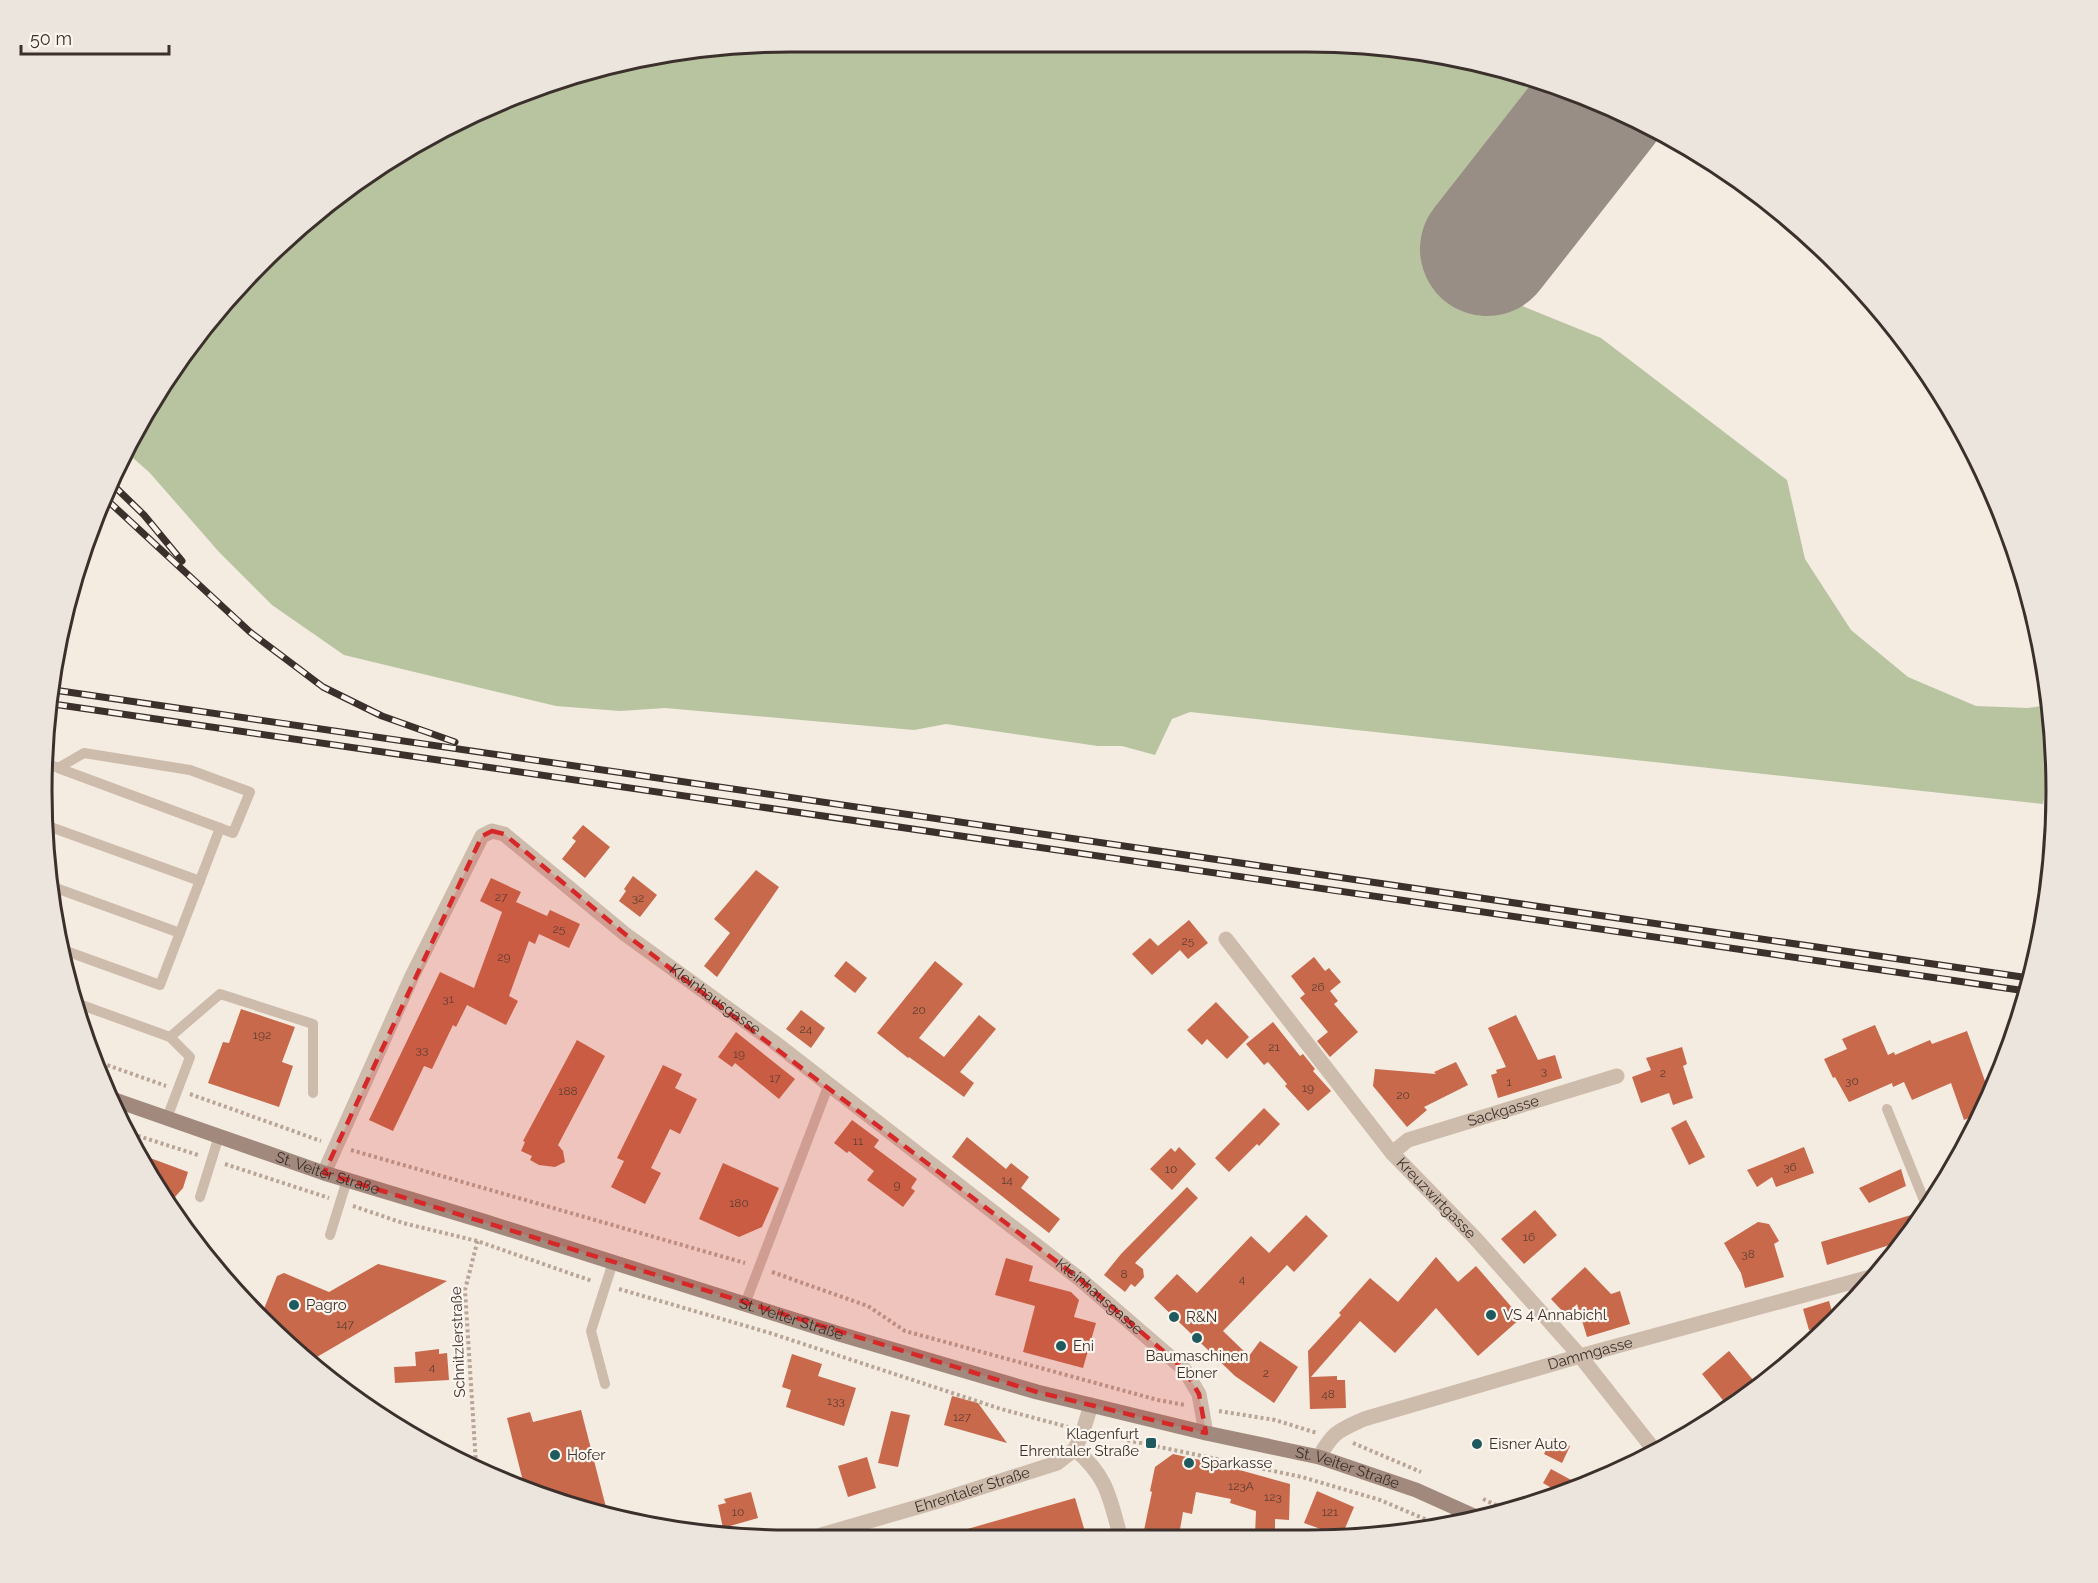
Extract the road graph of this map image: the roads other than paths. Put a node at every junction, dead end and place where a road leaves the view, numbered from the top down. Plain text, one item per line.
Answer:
1 (53, 766) edge
2 (54, 828) edge
3 (220, 828) junction
4 (200, 881) junction
5 (59, 889) edge
6 (180, 933) junction
7 (1226, 939) dead end
8 (71, 953) edge
9 (85, 1006) edge
10 (170, 1037) junction
11 (1617, 1076) dead end
12 (829, 1084) junction
13 (313, 1093) dead end
14 (122, 1102) edge
15 (1887, 1109) dead end
16 (167, 1118) junction
17 (219, 1136) junction
18 (1392, 1153) junction
19 (324, 1173) junction
20 (347, 1180) junction
21 (200, 1197) dead end
22 (1923, 1198) edge
23 (330, 1235) dead end
24 (613, 1262) junction
25 (1862, 1279) edge
26 (745, 1304) junction
27 (1580, 1356) junction
28 (605, 1384) dead end
29 (1090, 1405) junction
30 (1206, 1433) junction
31 (1650, 1445) edge
32 (1075, 1449) junction
33 (1319, 1457) junction
34 (1466, 1512) edge
35 (835, 1530) edge
36 (1119, 1530) edge

1 - 3 lane
1 - 3 lane
2 - 4 lane
3 - 4 lane
4 - 6 lane
5 - 6 lane
6 - 8 lane
7 - 18 street, Kreuzwirtgasse
9 - 10 lane
10 - 13 lane
10 - 16 lane
11 - 18 street, Sackgasse
12 - 19 street, Kleinhausgasse
12 - 26 lane
12 - 30 street, Kleinhausgasse
14 - 16 main road, St. Veiter Straße
15 - 22 lane
16 - 17 main road, St. Veiter Straße
17 - 19 main road, St. Veiter Straße
17 - 21 lane
18 - 27 street, Kreuzwirtgasse
19 - 20 main road, St. Veiter Straße
20 - 23 lane
20 - 24 main road, St. Veiter Straße
24 - 26 main road, St. Veiter Straße
24 - 28 lane
25 - 27 street, Dammgasse
26 - 29 main road, St. Veiter Straße
27 - 31 street, Kreuzwirtgasse
27 - 33 street, Dammgasse
29 - 30 main road, St. Veiter Straße
29 - 32 street
30 - 33 main road, St. Veiter Straße
32 - 35 street, Ehrentaler Straße
32 - 36 street
33 - 34 main road, St. Veiter Straße

